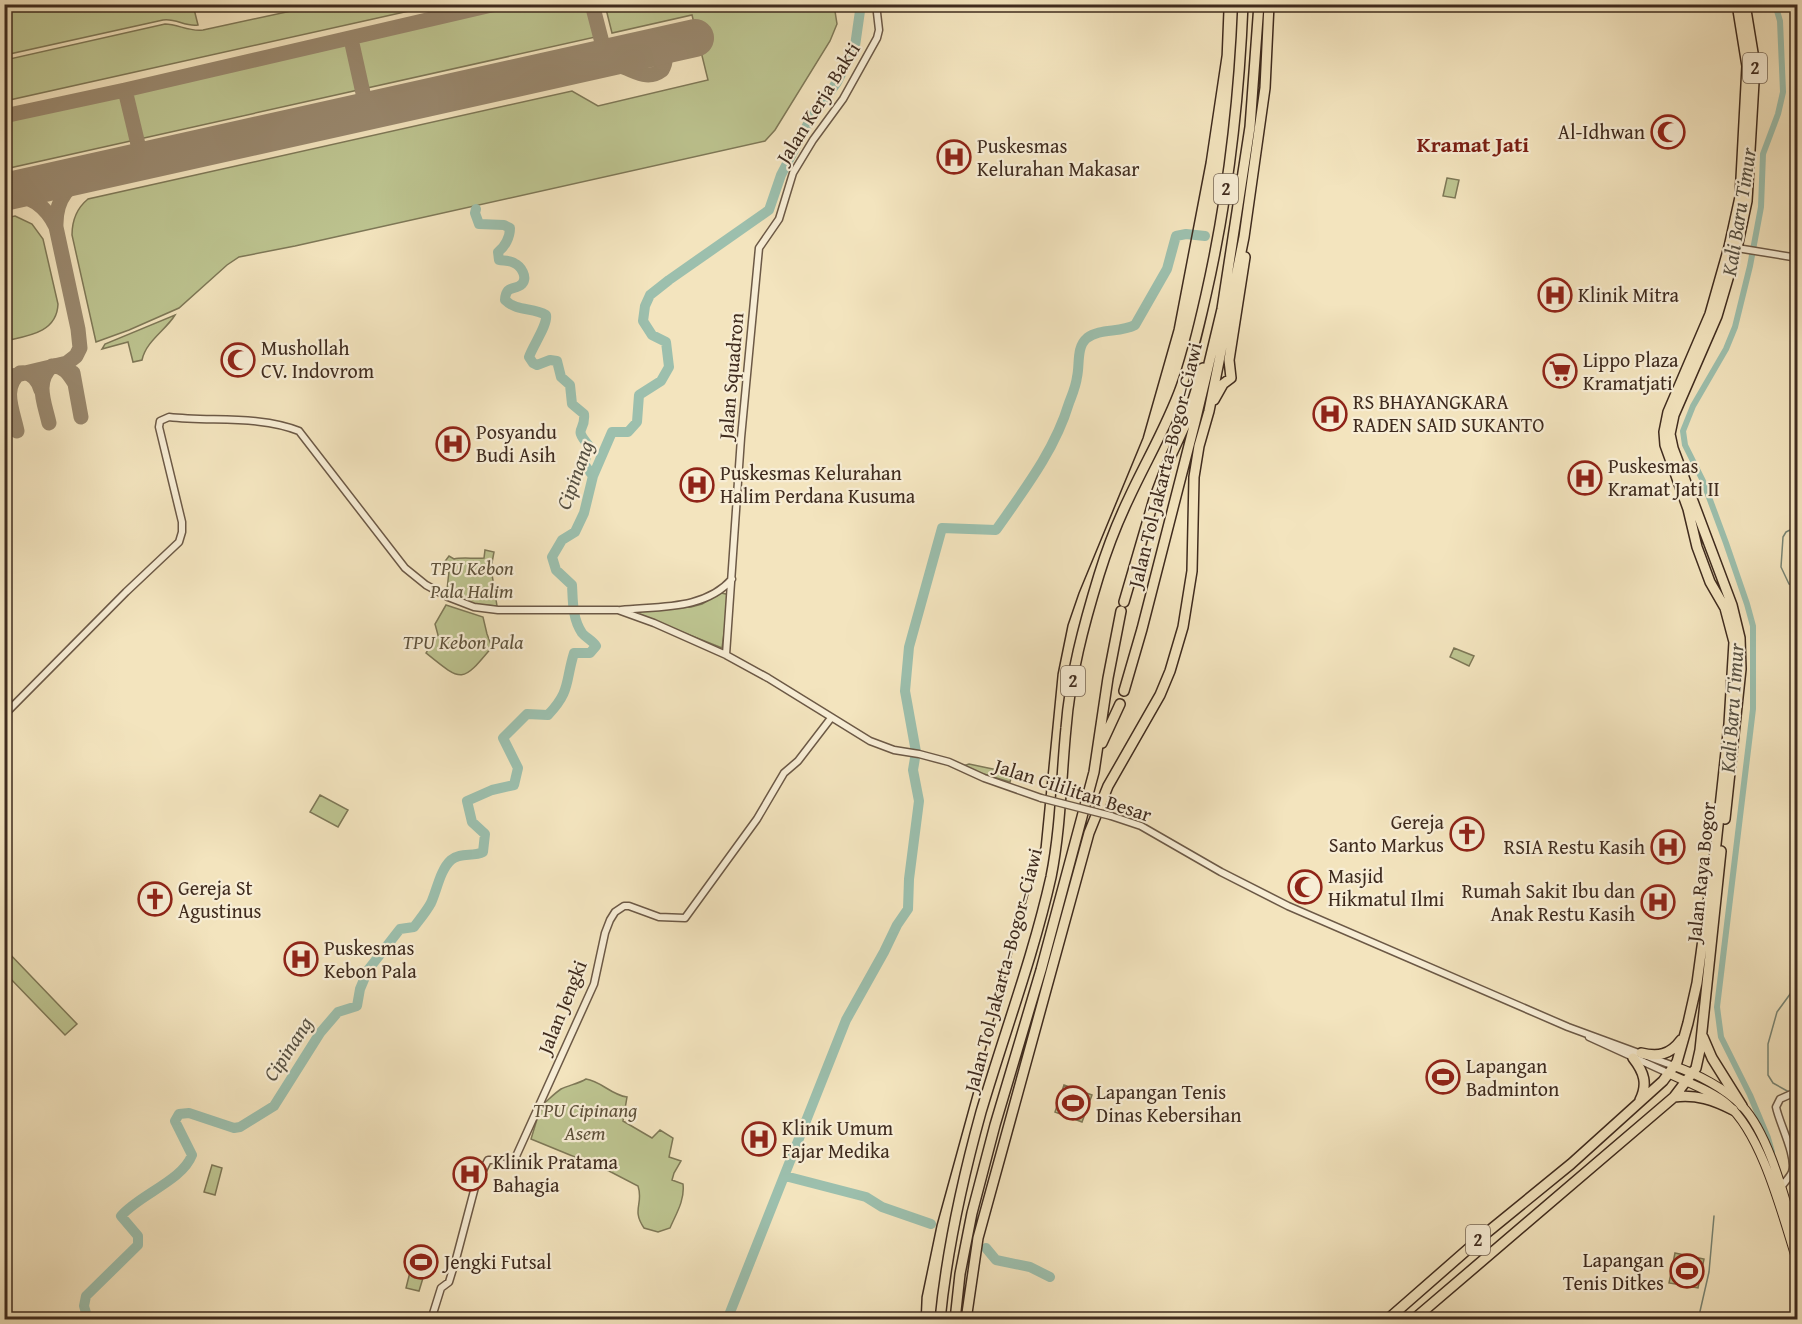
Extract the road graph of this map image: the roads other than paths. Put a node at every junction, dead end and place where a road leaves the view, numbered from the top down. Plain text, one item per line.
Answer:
1 (876, 4) edge
2 (1243, 4) edge
3 (1259, 4) edge
4 (1269, 4) edge
5 (1737, 4) edge
6 (1745, 4) edge
7 (1244, 237) junction
8 (1233, 246) junction
9 (759, 248) joint
10 (1737, 248) junction
11 (1797, 258) edge
12 (1209, 411) junction
13 (732, 578) junction
14 (618, 610) junction
15 (726, 655) junction
16 (1124, 691) dead end
17 (1120, 705) dead end
18 (4, 715) edge
19 (831, 718) junction
20 (1098, 751) junction
21 (1685, 1034) junction
22 (1702, 1035) junction
23 (1637, 1056) junction
24 (1672, 1070) junction
25 (1685, 1076) junction
26 (1797, 1091) edge
27 (1674, 1097) junction
28 (1637, 1105) junction
29 (1738, 1108) junction
30 (1781, 1187) junction
31 (1797, 1243) edge
32 (1797, 1264) edge
33 (431, 1320) edge
34 (940, 1320) edge
35 (955, 1320) edge
36 (966, 1320) edge
37 (1388, 1320) edge
38 (1413, 1320) edge

1 - 9 street, Jalan Kerja Bakti
2 - 34 highway, Jalan Tol Jakarta–Bogor–Ciawi / 2
3 - 8 highway, Jalan Tol Jakarta–Bogor–Ciawi / 2
4 - 7 highway
5 - 21 highway, Jalan Raya Bogor / 2
6 - 10 highway, Jalan Raya Bogor / 2
7 - 12 highway
7 - 12 highway
8 - 16 highway, Jalan Tol Jakarta–Bogor–Ciawi / 2
8 - 20 highway, Jalan Tol Jakarta–Bogor–Ciawi / 2
9 - 13 street, Jalan Squadron
10 - 11 street
10 - 22 highway, Jalan Raya Bogor / 2
12 - 36 highway
13 - 14 street
13 - 15 street, Jalan Squadron
14 - 15 street, Jalan Cililitan Besar
14 - 18 street, Jalan Cililitan Besar
15 - 19 street, Jalan Cililitan Besar
17 - 20 highway, Jalan Tol Jakarta–Bogor–Ciawi / 2
19 - 23 street, Jalan Cililitan Besar, bridge
19 - 33 street, Jalan Jengki
20 - 35 highway, Jalan Tol Jakarta–Bogor–Ciawi / 2
21 - 23 highway
21 - 24 highway, Jalan Raya Bogor / 2
22 - 25 highway, Jalan Raya Bogor / 2
22 - 29 highway
23 - 24 street, Jalan Cililitan Besar
23 - 28 highway
24 - 25 main road, Jalan Cililitan Besar
24 - 28 highway, 2
25 - 27 highway, 2
25 - 29 main road, Jalan Cililitan Besar
26 - 30 street
27 - 29 highway
27 - 38 highway, 2
28 - 37 highway, 2
29 - 30 main road
29 - 32 main road
30 - 31 main road

